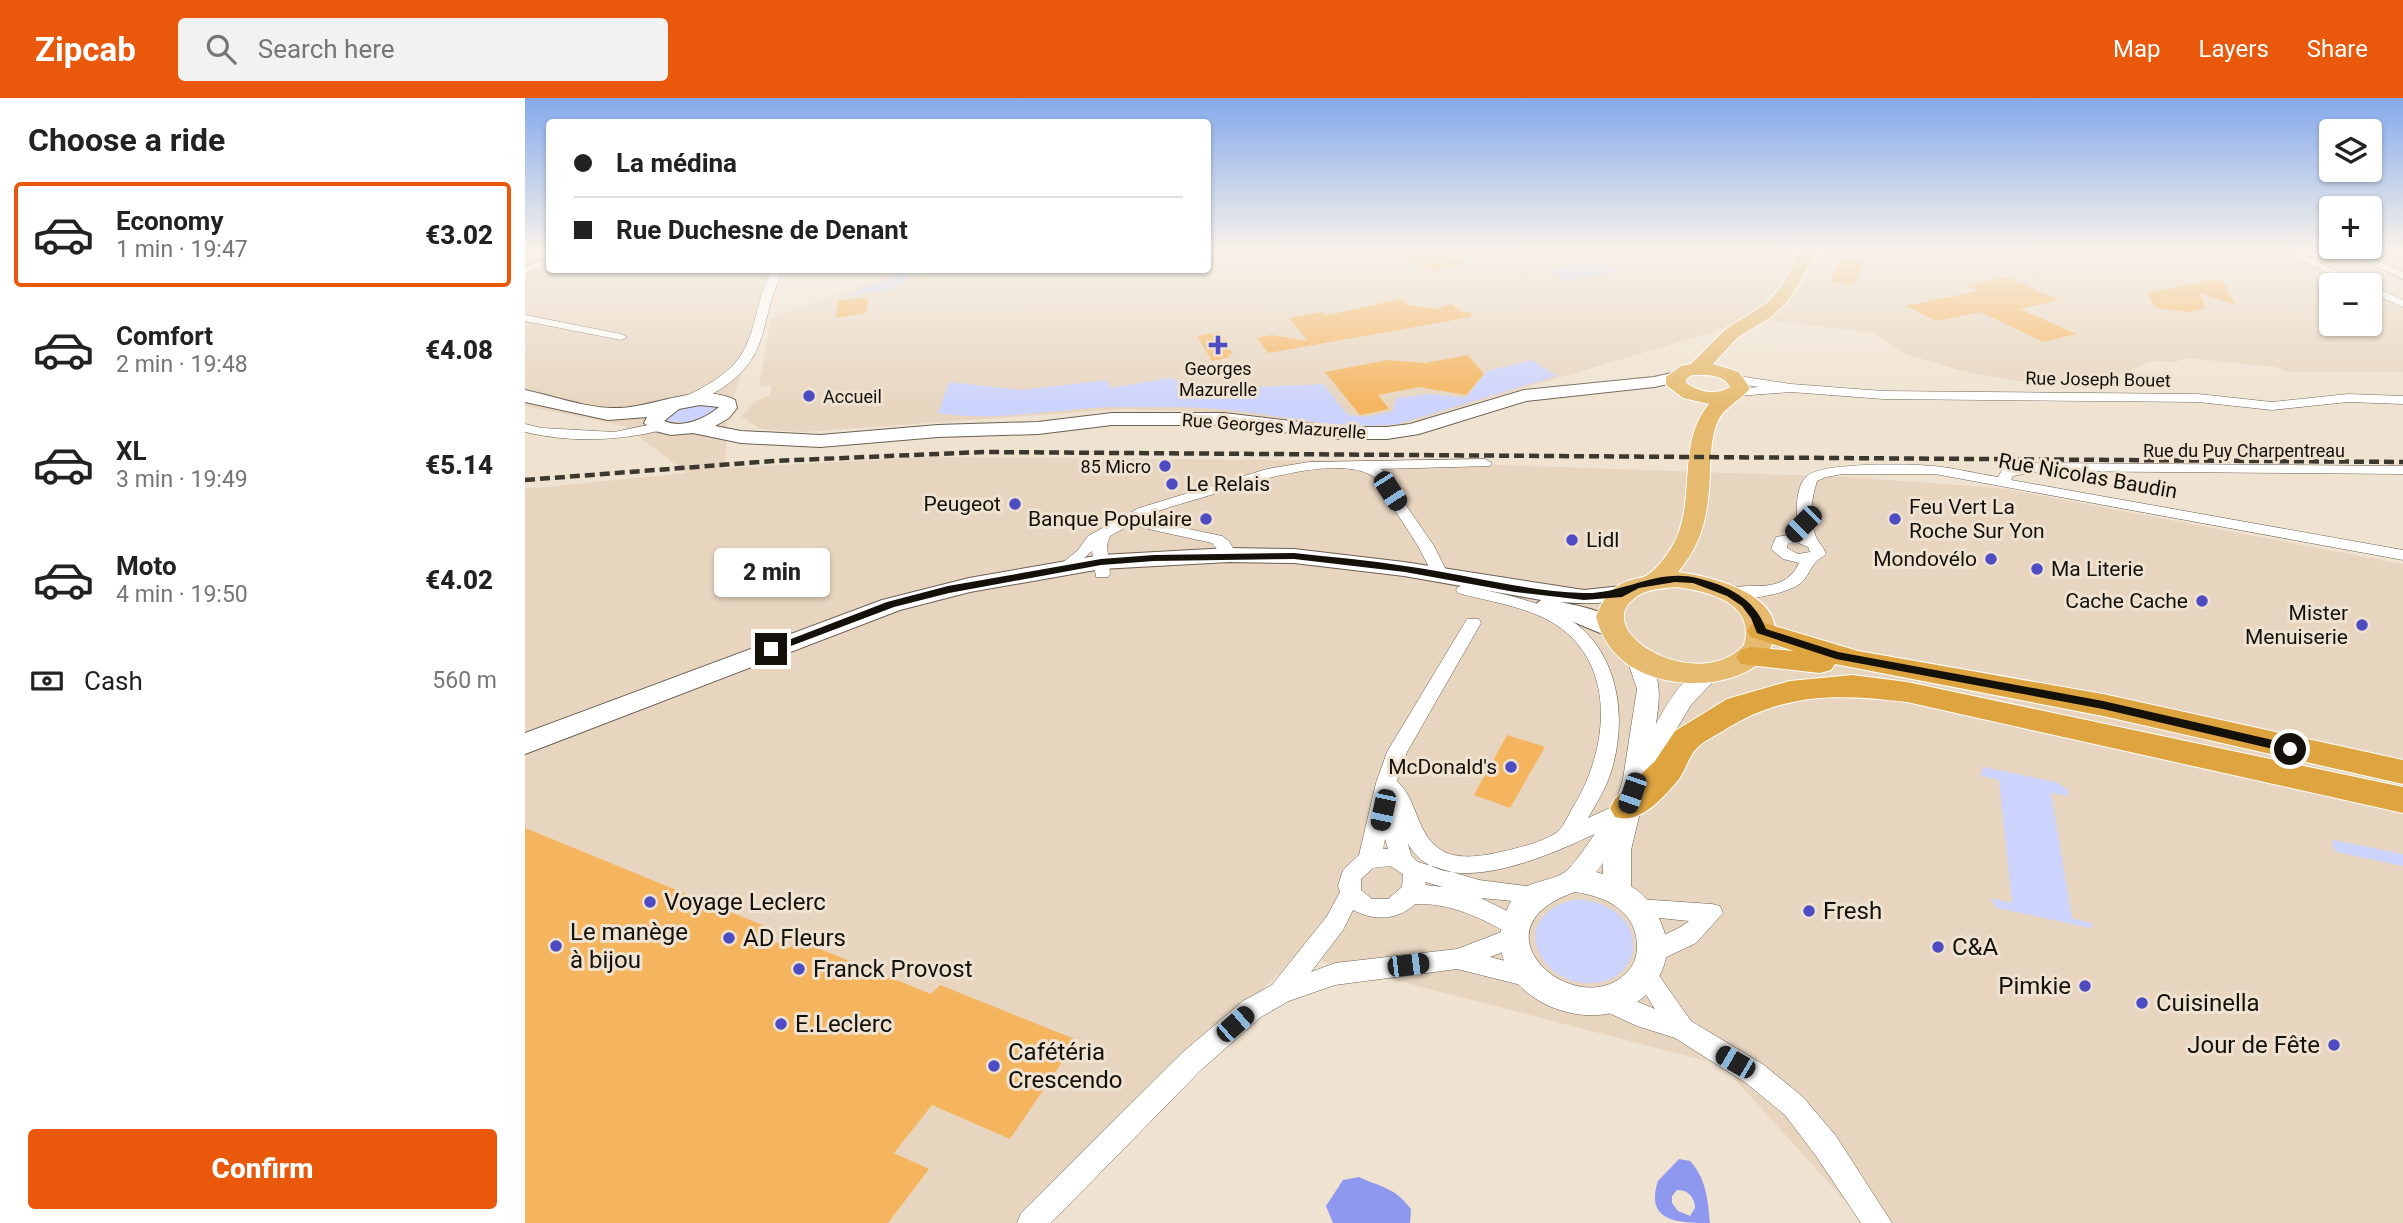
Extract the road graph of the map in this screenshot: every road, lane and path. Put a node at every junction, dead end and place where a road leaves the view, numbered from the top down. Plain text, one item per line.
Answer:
1 (763, 302) edge
2 (1777, 302) edge
3 (525, 318) edge
4 (621, 337) dead end
5 (1719, 349) junction
6 (1697, 369) junction
7 (1732, 385) junction
8 (1682, 387) junction
9 (525, 396) edge
10 (720, 398) junction
11 (2403, 400) edge
12 (525, 406) edge
13 (669, 407) junction
14 (656, 425) junction
15 (691, 427) junction
16 (525, 428) edge
17 (1703, 429) junction
18 (767, 439) junction
19 (1485, 463) dead end
20 (1368, 467) junction
21 (2085, 468) junction
22 (2403, 470) edge
23 (2004, 482) junction
24 (2051, 490) junction
25 (1133, 516) junction
26 (1803, 524) junction
27 (1693, 526) junction
28 (1104, 532) junction
29 (1791, 537) junction
30 (1809, 540) junction
31 (1229, 555) junction
32 (2403, 555) edge
33 (1788, 556) junction
34 (1809, 559) junction
35 (1101, 568) junction
36 (1063, 569) junction
37 (1440, 574) junction
38 (1796, 578) junction
39 (1656, 580) junction
40 (1722, 589) junction
41 (1464, 590) junction
42 (1781, 590) junction
43 (1622, 593) junction
44 (1473, 623) dead end
45 (1609, 627) junction
46 (1756, 635) junction
47 (1638, 659) junction
48 (1709, 673) junction
49 (2142, 743) junction
50 (525, 744) edge
51 (525, 755) edge
52 (2403, 772) edge
53 (1386, 783) junction
54 (1631, 793) junction
55 (2403, 800) edge
56 (1383, 810) junction
57 (1566, 837) junction
58 (1369, 859) junction
59 (1407, 865) junction
60 (1575, 880) junction
61 (1351, 892) junction
62 (1534, 894) junction
63 (1410, 895) junction
64 (1627, 900) junction
65 (1513, 932) junction
66 (1457, 959) junction
67 (1649, 964) junction
68 (1529, 976) junction
69 (1281, 993) junction
70 (1607, 1000) junction
71 (1682, 1029) junction
72 (1031, 1223) edge
73 (1878, 1223) edge

1 - 10 street
2 - 5 main road
3 - 4 street
5 - 6 main road
5 - 7 main road
6 - 7 main road
6 - 8 main road
7 - 8 main road
7 - 11 street, Rue Joseph Bouet
7 - 17 main road
8 - 17 main road
8 - 18 main road, Rue Georges Mazurelle
9 - 13 main road
10 - 13 main road
10 - 15 main road
10 - 18 main road, Rue Georges Mazurelle
12 - 14 main road
13 - 14 main road
14 - 15 main road
14 - 16 street
15 - 18 main road, Rue Georges Mazurelle
17 - 27 main road
19 - 20 street
20 - 25 street
20 - 37 street
21 - 22 street, Rue du Puy Charpentreau
21 - 23 street, Rue du Puy Charpentreau
21 - 24 street, Rue du Puy Charpentreau
23 - 24 street, Rue Nicolas Baudin
23 - 26 street, Rue Nicolas Baudin
24 - 32 street, Rue Nicolas Baudin
25 - 28 street
25 - 31 street
26 - 29 street
26 - 30 street, Rue Nicolas Baudin
27 - 39 main road
27 - 40 main road
28 - 35 street
28 - 36 street
29 - 30 street
29 - 33 street
30 - 34 street
31 - 35 main road
31 - 37 main road
33 - 34 street
33 - 38 street
34 - 38 street
35 - 36 main road
35 - 41 main road
35 - 51 main road
36 - 50 main road
37 - 43 main road
38 - 42 street
39 - 40 main road
39 - 43 main road
40 - 42 street
40 - 46 main road
41 - 45 main road
41 - 57 street
42 - 46 street
43 - 45 main road
44 - 53 street
45 - 47 main road
46 - 48 main road
46 - 49 highway
46 - 52 highway
47 - 48 main road
47 - 54 street
48 - 54 street
49 - 54 highway
49 - 55 highway
53 - 56 street
53 - 57 street
54 - 57 street
54 - 60 street
54 - 64 street
56 - 58 street
56 - 59 street
58 - 59 street
58 - 61 street
59 - 62 street
59 - 63 street
60 - 62 street
60 - 64 street
61 - 63 street
61 - 69 street
62 - 65 street
63 - 65 street
64 - 67 street
64 - 67 street
65 - 66 street
65 - 68 street
66 - 68 street
66 - 69 street
67 - 70 street
67 - 71 street
68 - 70 street
69 - 72 street
70 - 71 street
71 - 73 street

